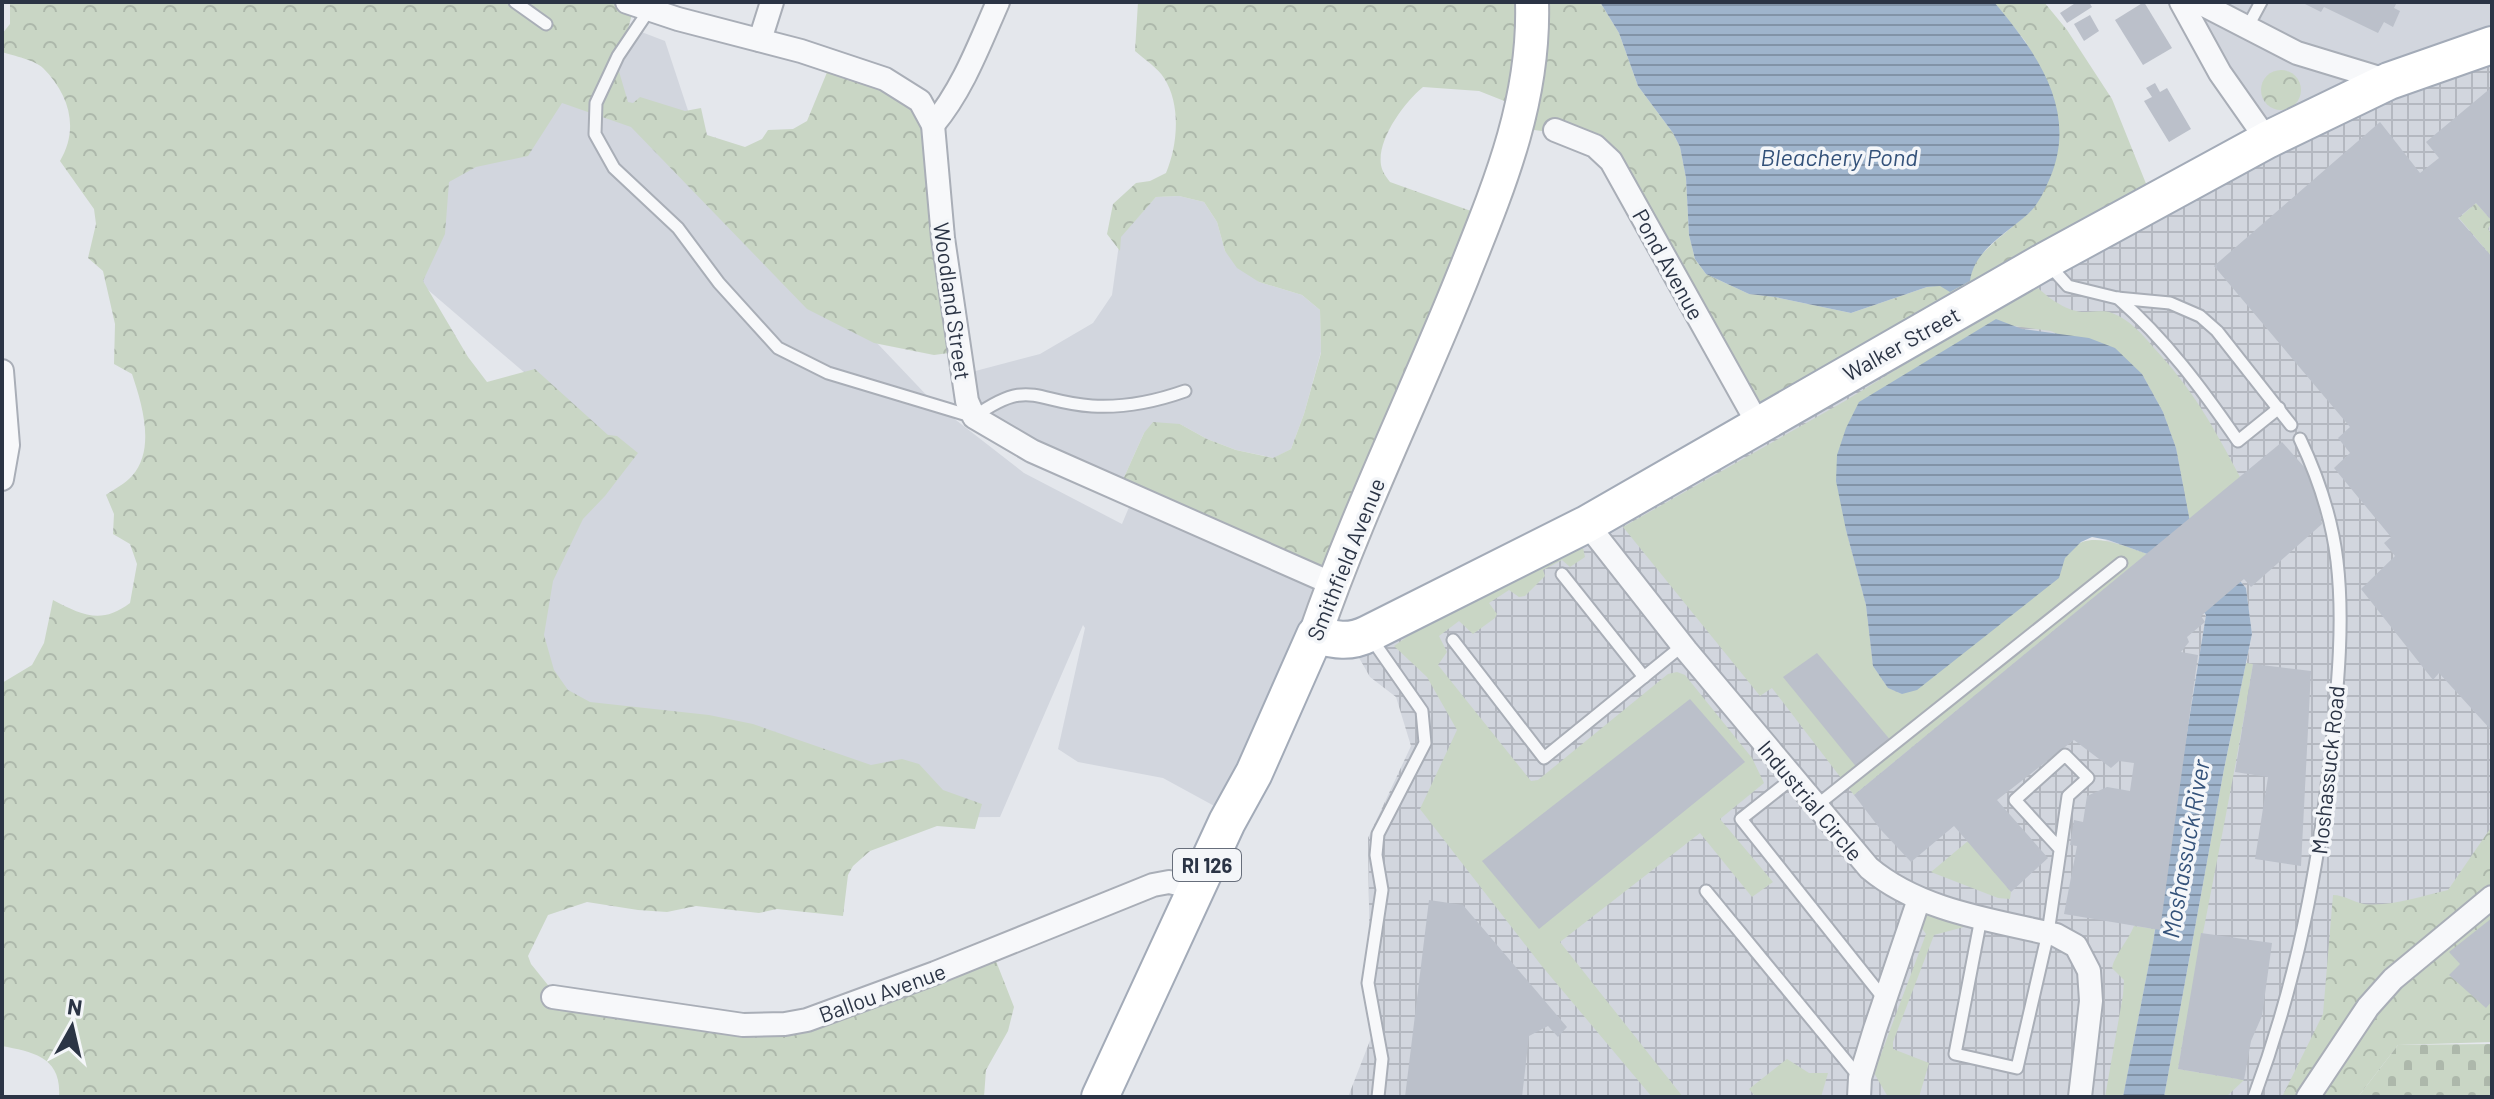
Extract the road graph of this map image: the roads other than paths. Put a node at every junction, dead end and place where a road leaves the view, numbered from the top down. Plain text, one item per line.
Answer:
1 (515, 2) edge
2 (627, 2) edge
3 (772, 2) edge
4 (998, 2) edge
5 (1532, 2) edge
6 (2181, 2) edge
7 (2198, 2) edge
8 (2261, 2) edge
9 (649, 10) junction
10 (546, 24) dead end
11 (2247, 28) junction
12 (760, 40) junction
13 (2492, 45) edge
14 (2389, 81) junction
15 (933, 125) junction
16 (1555, 130) dead end
17 (2267, 140) junction
18 (2045, 261) junction
19 (2117, 298) junction
20 (2, 371) edge
21 (1185, 391) dead end
22 (2279, 408) junction
23 (974, 417) junction
24 (1758, 424) junction
25 (2291, 425) dead end
26 (2300, 439) dead end
27 (2, 479) edge
28 (1587, 524) junction
29 (2121, 563) dead end
30 (1562, 574) dead end
31 (1333, 584) junction
32 (1368, 634) junction
33 (1315, 635) junction
34 (1453, 640) dead end
35 (1682, 646) junction
36 (1644, 677) junction
37 (1793, 778) junction
38 (1816, 806) junction
39 (2060, 849) junction
40 (1197, 888) junction
41 (1706, 891) dead end
42 (2492, 897) edge
43 (1919, 899) junction
44 (1981, 917) junction
45 (2048, 933) junction
46 (553, 997) dead end
47 (1885, 1000) junction
48 (1860, 1088) edge
49 (1100, 1097) edge
50 (1378, 1097) edge
51 (2080, 1097) edge
52 (2254, 1097) edge
53 (2308, 1097) edge

1 - 10 lane
2 - 9 street
3 - 12 street
4 - 15 street
5 - 31 main road, Smithfield Avenue / RI 126
6 - 17 street
7 - 11 street
8 - 11 lane
9 - 12 street
9 - 23 lane
11 - 14 street
12 - 15 street
13 - 14 main road, Walker Street
14 - 17 main road, Walker Street
15 - 23 street, Woodland Street
16 - 24 street, Pond Avenue
17 - 18 main road, Walker Street
18 - 19 lane
18 - 24 main road, Walker Street
19 - 22 lane
19 - 22 lane
20 - 27 street
21 - 23 lane
22 - 25 lane
23 - 31 street
24 - 28 main road, Walker Street
26 - 52 lane, Moshassuck Road
28 - 32 main road, Walker Street
28 - 35 street, Industrial Circle
29 - 38 lane
30 - 36 lane
31 - 33 main road, Smithfield Avenue / RI 126
32 - 33 main road, Walker Street
32 - 50 lane
33 - 40 main road, Smithfield Avenue / RI 126
34 - 36 lane
35 - 36 lane
35 - 37 street, Industrial Circle
37 - 38 street, Industrial Circle
37 - 47 lane
38 - 43 street, Industrial Circle
39 - 39 lane
39 - 45 lane
40 - 46 street, Ballou Avenue
40 - 49 main road, Smithfield Avenue / RI 126
41 - 48 lane
42 - 53 street
43 - 44 street
43 - 47 street
44 - 45 street
44 - 45 lane
45 - 51 street
47 - 48 street

